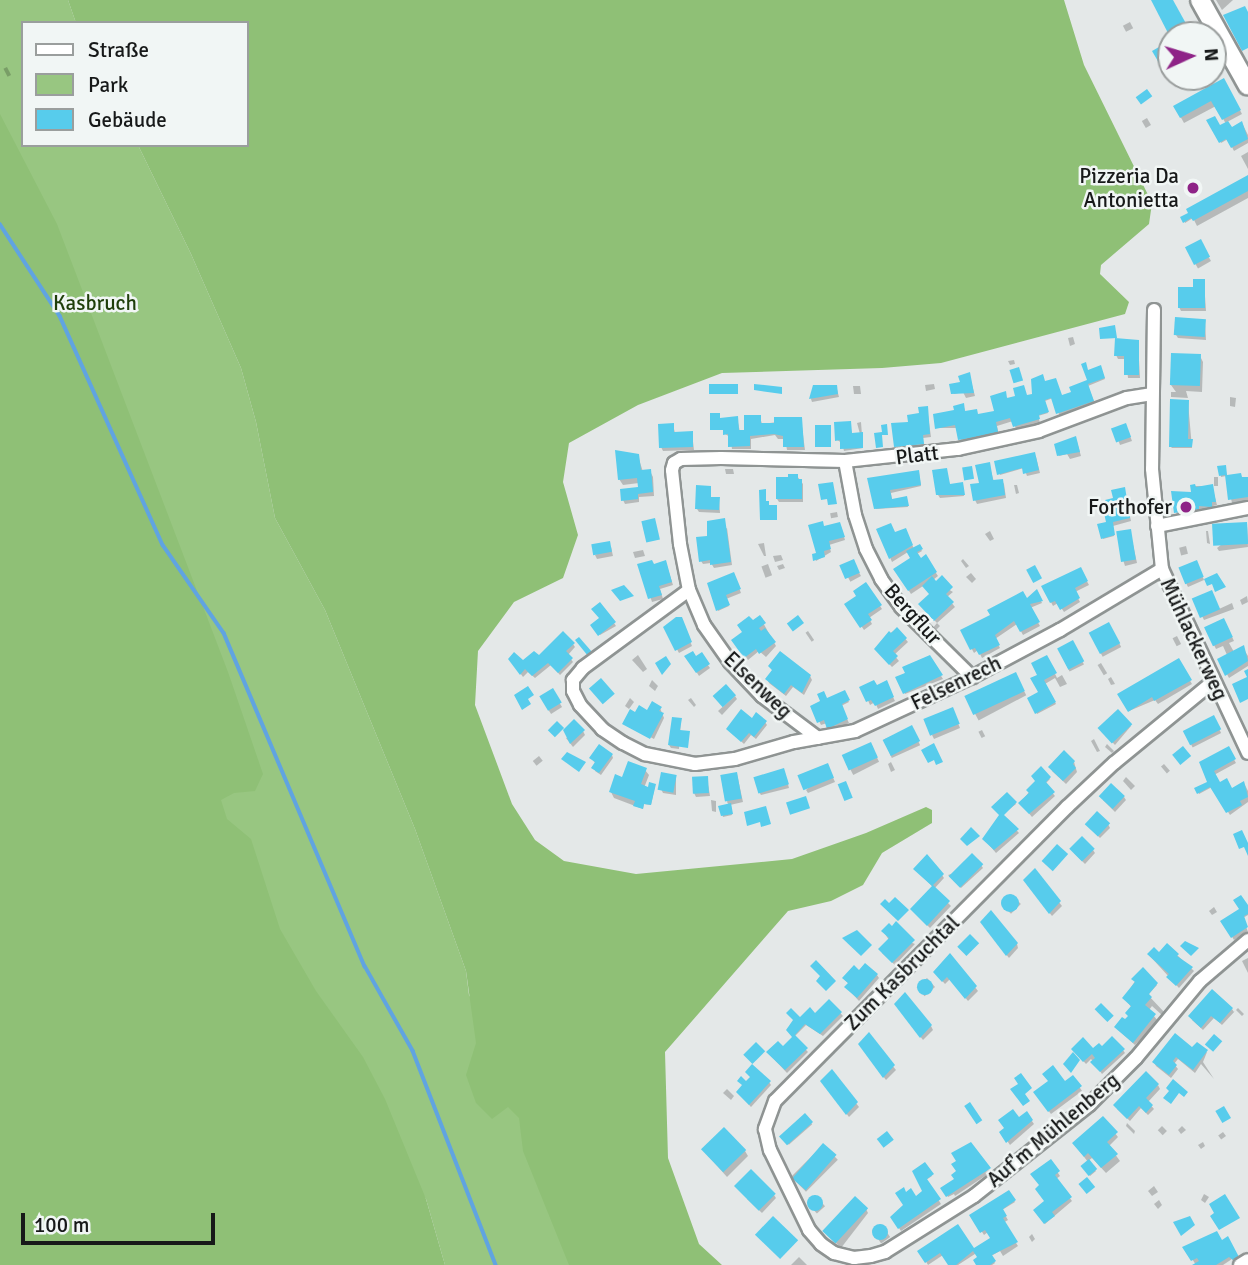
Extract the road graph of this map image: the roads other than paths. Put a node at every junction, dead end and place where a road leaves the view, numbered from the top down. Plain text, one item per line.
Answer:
1 (1199, 0) edge
2 (1248, 86) edge
3 (1154, 310) dead end
4 (1151, 394) junction
5 (845, 461) junction
6 (674, 463) joint
7 (1248, 508) edge
8 (1157, 526) junction
9 (1162, 569) junction
10 (689, 590) junction
11 (972, 677) junction
12 (1214, 681) junction
13 (818, 738) junction
14 (1248, 753) edge
15 (1248, 940) edge
16 (901, 1242) joint
17 (1248, 1260) edge
18 (1240, 1265) edge

1 - 2 street
3 - 4 street, Mühlackerweg
4 - 5 street, Platt
4 - 8 street, Mühlackerweg
5 - 6 street, Platt
5 - 11 street, Bergflur
6 - 10 street, Elsenweg
7 - 8 street
8 - 9 street, Mühlackerweg
9 - 11 street, Felsenrech
9 - 12 street, Mühlackerweg
10 - 13 street, Elsenweg
10 - 13 street, Felsenrech
11 - 13 street, Felsenrech
12 - 14 street, Mühlackerweg
12 - 16 street, Zum Kasbruchtal
15 - 16 street, Auf'm Mühlenberg
17 - 18 street

